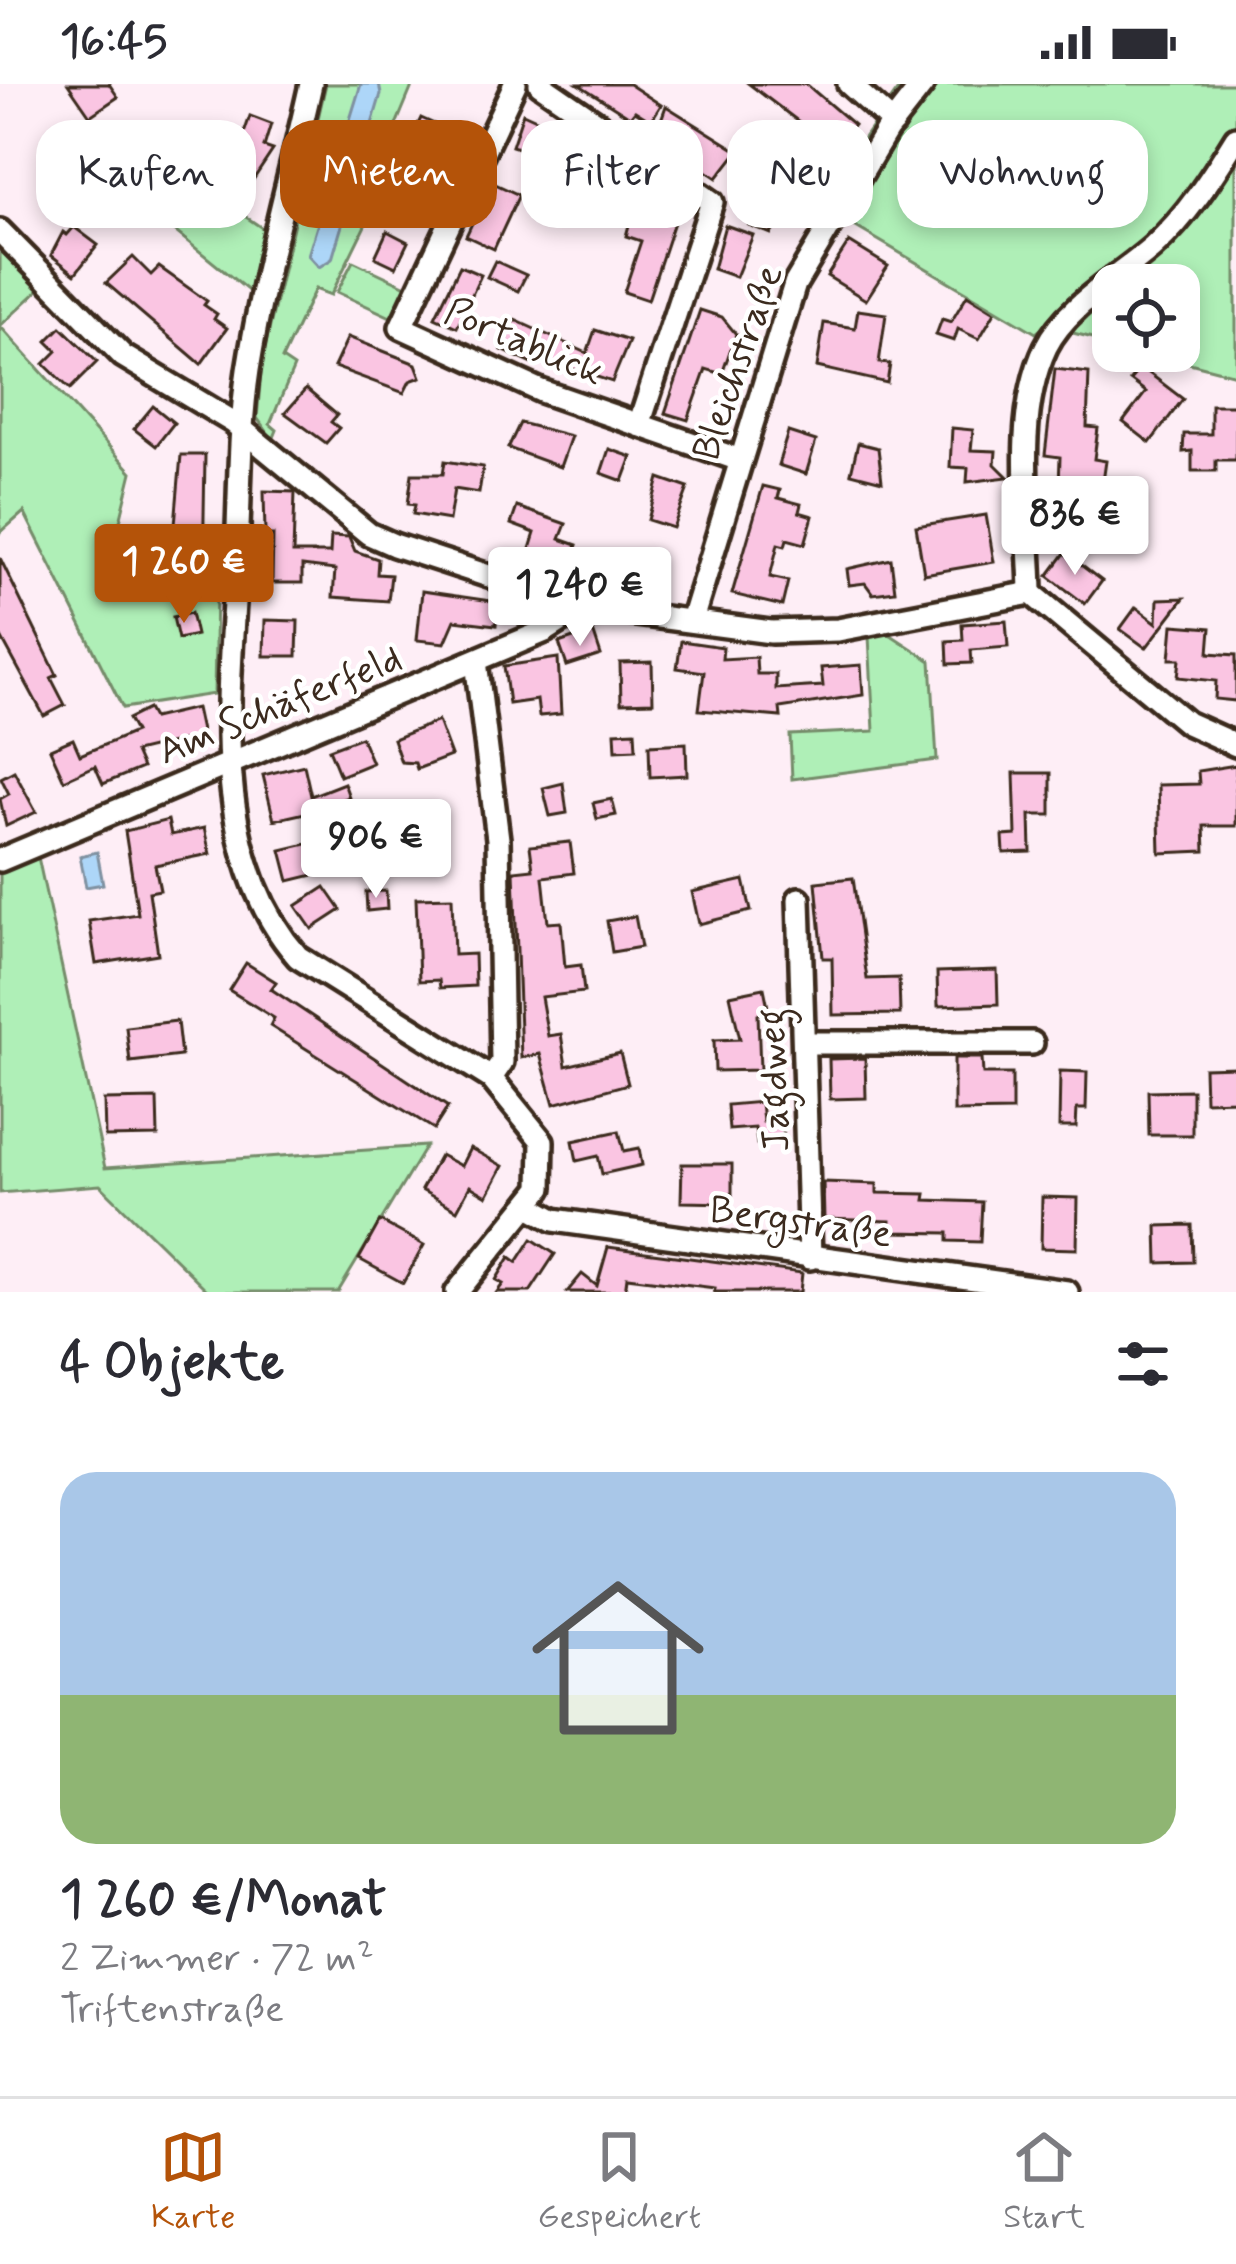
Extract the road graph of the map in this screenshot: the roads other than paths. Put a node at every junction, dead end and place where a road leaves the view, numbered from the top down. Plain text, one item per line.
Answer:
1 (311, 84) edge
2 (514, 84) edge
3 (540, 84) edge
4 (849, 84) edge
5 (923, 84) edge
6 (893, 122) junction
7 (1236, 137) edge
8 (0, 231) edge
9 (639, 424) junction
10 (243, 430) junction
11 (740, 460) junction
12 (1031, 593) junction
13 (583, 608) junction
14 (692, 620) junction
15 (476, 661) junction
16 (1236, 745) edge
17 (231, 761) junction
18 (0, 860) edge
19 (800, 899) dead end
20 (808, 1043) junction
21 (1032, 1043) dead end
22 (491, 1078) junction
23 (529, 1206) junction
24 (810, 1258) junction
25 (1008, 1288) edge
26 (457, 1292) edge
27 (1067, 1292) edge

1 - 10 street
2 - 9 street, Portablick
3 - 9 street
4 - 6 street
5 - 6 street, Bleichstraße
6 - 11 street, Bleichstraße
7 - 12 street
8 - 10 street
9 - 11 street, Portablick
10 - 13 street
10 - 17 street
11 - 14 street, Bleichstraße
12 - 14 street
12 - 16 street
13 - 14 street
13 - 15 street, Am Schäferfeld
15 - 17 street, Am Schäferfeld
15 - 22 street
17 - 18 street, Am Schäferfeld
17 - 22 street
19 - 20 street, Jagdweg
20 - 21 street
20 - 24 street, Jagdweg
22 - 23 street
23 - 24 street, Bergstraße
23 - 26 street
24 - 25 street, Bergstraße
25 - 27 street, Bergstraße

